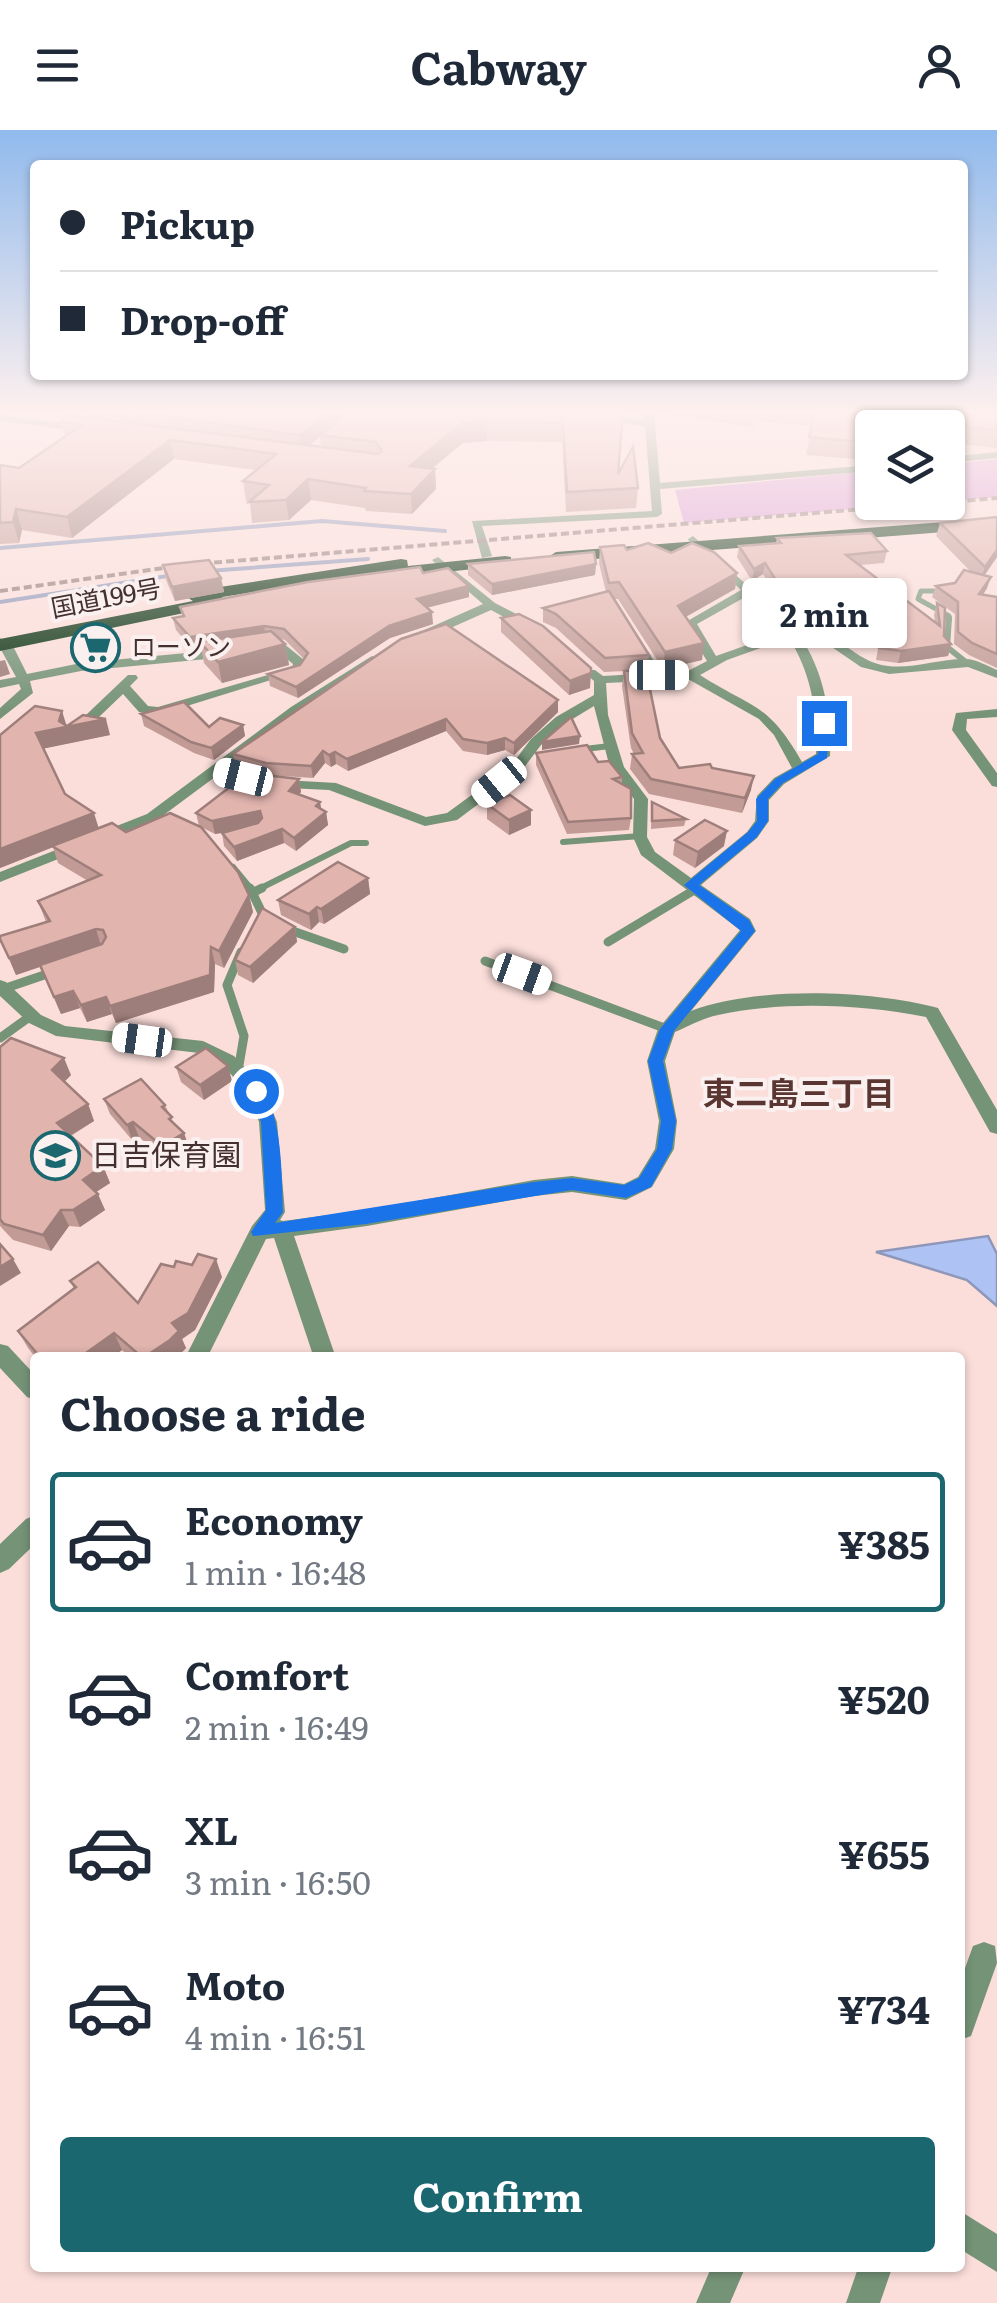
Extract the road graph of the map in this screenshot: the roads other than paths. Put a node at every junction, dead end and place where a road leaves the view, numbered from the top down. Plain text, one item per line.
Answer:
1 (657, 513) edge
2 (997, 520) edge
3 (696, 542) junction
4 (542, 555) edge
5 (486, 556) junction
6 (441, 563) junction
7 (748, 591) junction
8 (934, 591) edge
9 (491, 605) junction
10 (792, 633) junction
11 (549, 634) edge
12 (413, 638) edge
13 (1, 641) edge
14 (640, 646) edge
15 (380, 655) edge
16 (151, 660) junction
17 (714, 662) junction
18 (967, 664) junction
19 (585, 668) edge
20 (997, 674) edge
21 (659, 675) junction
22 (691, 675) junction
23 (24, 678) junction
24 (600, 680) junction
25 (0, 684) edge
26 (123, 686) junction
27 (600, 698) junction
28 (997, 713) edge
29 (0, 714) edge
30 (73, 734) edge
31 (610, 746) junction
32 (560, 752) edge
33 (543, 755) edge
34 (522, 760) junction
35 (218, 770) junction
36 (802, 770) junction
37 (997, 783) edge
38 (155, 814) junction
39 (172, 822) edge
40 (640, 836) junction
41 (563, 842) dead end
42 (366, 843) dead end
43 (222, 854) edge
44 (0, 878) edge
45 (693, 887) junction
46 (254, 892) junction
47 (262, 912) junction
48 (258, 925) edge
49 (250, 938) edge
50 (608, 942) dead end
51 (344, 949) dead end
52 (485, 961) dead end
53 (70, 966) edge
54 (2, 987) edge
55 (32, 1016) junction
56 (667, 1029) junction
57 (0, 1038) edge
58 (238, 1072) junction
59 (997, 1127) edge
60 (270, 1230) junction
61 (199, 1352) edge
62 (322, 1352) edge
63 (0, 1354) edge
64 (30, 1385) edge
65 (30, 1532) edge
66 (0, 1560) edge
67 (984, 1957) dead end
68 (965, 2011) edge
69 (965, 2232) edge
70 (997, 2256) edge
71 (726, 2272) edge
72 (875, 2272) edge
73 (713, 2303) edge
74 (863, 2303) edge

1 - 5 street
2 - 3 highway
3 - 4 highway
3 - 7 street
5 - 6 highway, 国道199号
5 - 6 highway, 国道199号
6 - 9 street
6 - 13 highway, 国道199号
7 - 10 street
7 - 17 street
8 - 18 lane
9 - 11 street
9 - 12 street
10 - 17 street
10 - 18 street
10 - 36 street
13 - 23 street
14 - 21 lane
15 - 35 street
16 - 23 street
16 - 26 street
16 - 26 street
17 - 22 street
18 - 20 street
19 - 24 street
21 - 22 street
21 - 24 street
22 - 36 street
23 - 25 street
23 - 29 street
24 - 27 street
26 - 30 street
27 - 31 street
27 - 34 street
28 - 37 street
31 - 32 lane
31 - 40 street
33 - 34 lane
34 - 35 street
35 - 38 street
36 - 45 street
38 - 39 lane
38 - 44 street
40 - 41 lane
40 - 45 street
42 - 46 lane
43 - 46 lane
45 - 50 lane
45 - 56 street
46 - 47 lane
47 - 48 lane
47 - 51 lane
49 - 58 lane
52 - 56 lane
53 - 54 lane
54 - 55 street
55 - 57 lane
55 - 58 street
56 - 59 street
56 - 60 street
58 - 60 street
60 - 61 street
60 - 62 street
63 - 64 street
65 - 66 street
67 - 68 street
69 - 70 street
71 - 73 street
72 - 74 street

